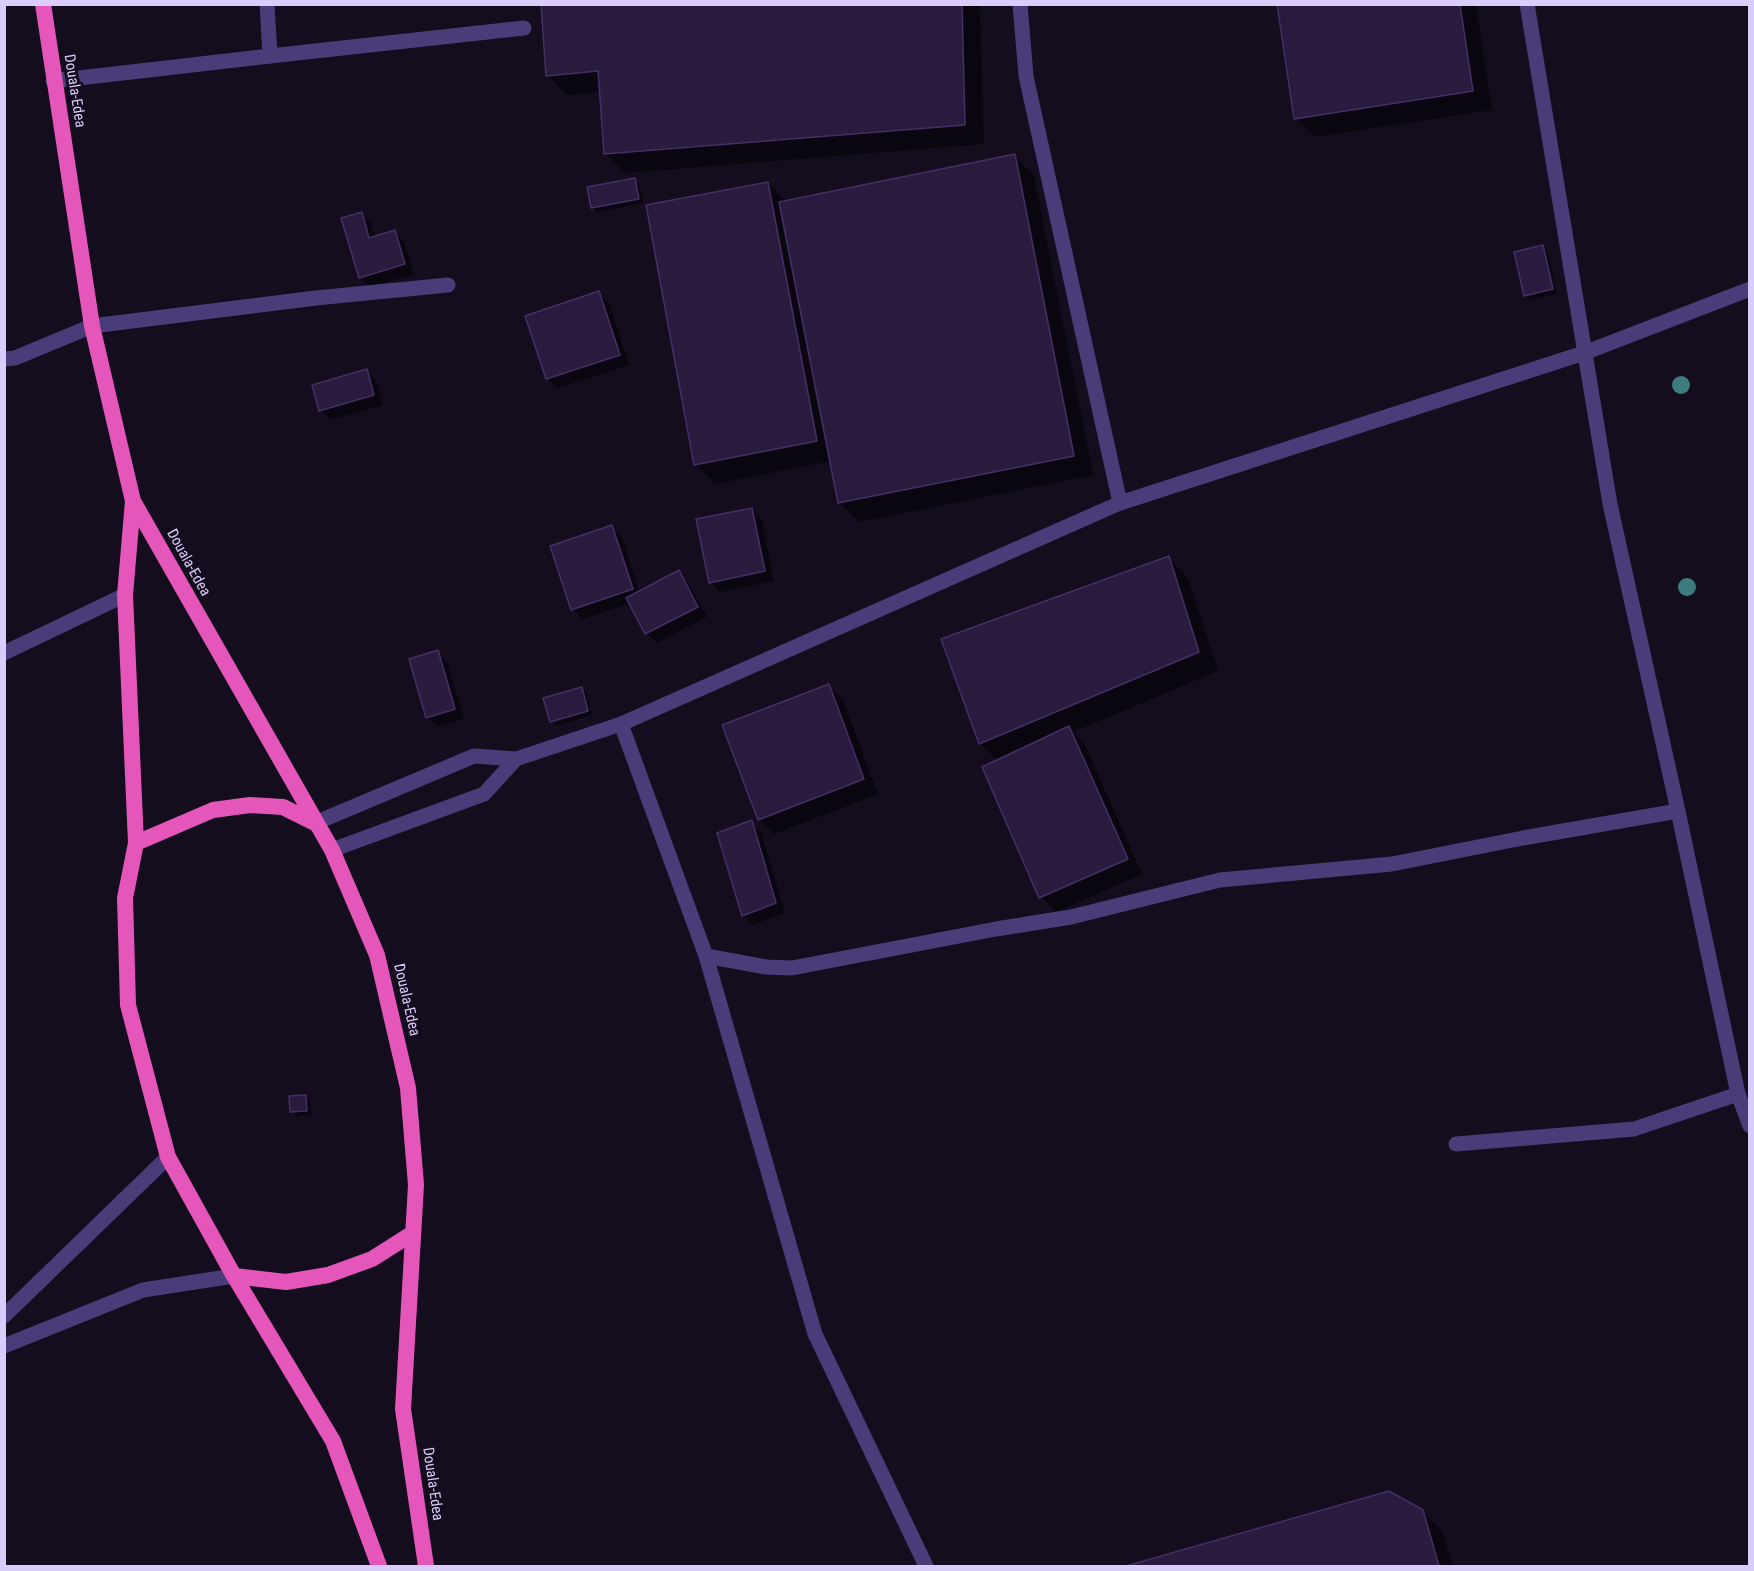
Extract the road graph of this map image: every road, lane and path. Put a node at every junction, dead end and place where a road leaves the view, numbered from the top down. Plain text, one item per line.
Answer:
1 (43, 4) edge
2 (267, 4) edge
3 (1020, 4) edge
4 (1527, 4) edge
5 (524, 28) dead end
6 (270, 56) junction
7 (53, 81) junction
8 (448, 285) dead end
9 (1749, 289) edge
10 (92, 326) junction
11 (1584, 353) junction
12 (4, 359) edge
13 (133, 501) junction
14 (1120, 503) junction
15 (125, 595) junction
16 (4, 653) edge
17 (621, 724) junction
18 (516, 759) junction
19 (1678, 811) junction
20 (315, 823) junction
21 (136, 843) junction
22 (332, 850) junction
23 (706, 956) junction
24 (1738, 1094) junction
25 (1749, 1126) edge
26 (1456, 1144) dead end
27 (168, 1157) junction
28 (413, 1233) junction
29 (234, 1276) junction
30 (4, 1316) edge
31 (4, 1346) edge
32 (379, 1566) edge
33 (426, 1566) edge
34 (926, 1566) edge

1 - 7 highway, Douala-Edea
2 - 6 street
3 - 14 street
4 - 11 street
5 - 6 street
6 - 7 street
7 - 10 highway, Douala-Edea
8 - 10 street
9 - 11 street
10 - 12 street
10 - 13 highway, Douala-Edea
11 - 14 street
11 - 19 street
13 - 15 highway, Douala-Edea
13 - 20 highway, Douala-Edea
14 - 17 street
15 - 16 street
15 - 21 highway, Douala-Edea
17 - 18 street
17 - 23 street
18 - 20 street
18 - 22 street
19 - 23 street
19 - 24 street
20 - 21 highway
20 - 22 highway, Douala-Edea
21 - 27 highway, Douala-Edea
22 - 28 highway, Douala-Edea
23 - 34 street
24 - 25 street
24 - 26 street
27 - 29 highway, Douala-Edea
27 - 30 street
28 - 29 highway
28 - 33 highway, Douala-Edea
29 - 31 street
29 - 32 highway, Douala-Edea

